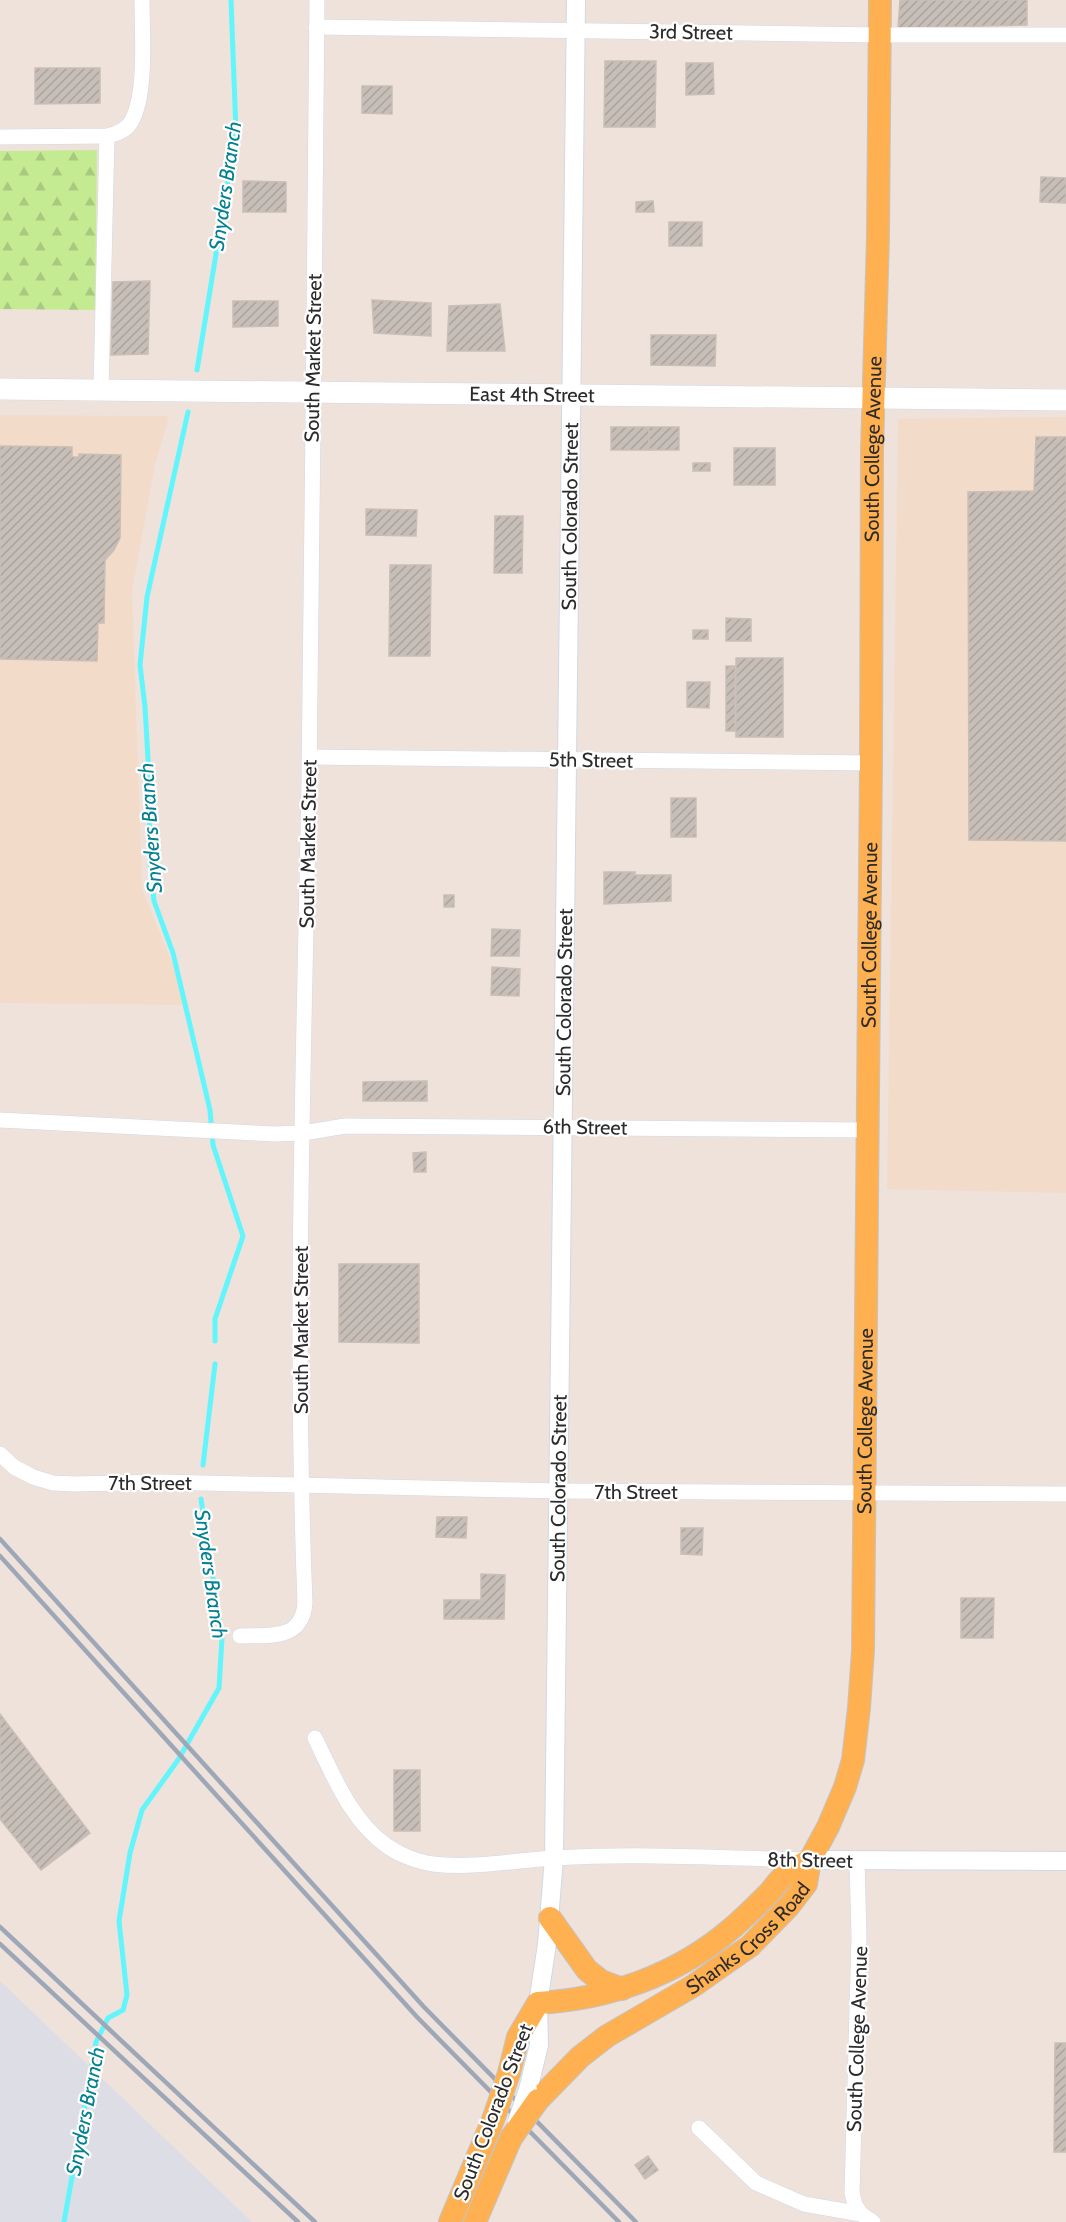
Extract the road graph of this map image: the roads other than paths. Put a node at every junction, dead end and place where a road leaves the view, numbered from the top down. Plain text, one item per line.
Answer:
1 (142, 0) edge
2 (317, 0) edge
3 (576, 0) edge
4 (880, 0) edge
5 (316, 27) junction
6 (576, 29) junction
7 (880, 35) junction
8 (1066, 35) edge
9 (0, 136) edge
10 (107, 136) junction
11 (0, 389) edge
12 (101, 390) junction
13 (313, 392) junction
14 (571, 395) junction
15 (873, 398) junction
16 (1066, 400) edge
17 (310, 757) junction
18 (567, 760) junction
19 (871, 763) junction
20 (0, 1120) edge
21 (563, 1127) junction
22 (867, 1130) junction
23 (303, 1133) junction
24 (0, 1454) edge
25 (300, 1485) junction
26 (559, 1491) junction
27 (863, 1493) junction
28 (1066, 1494) edge
29 (240, 1636) dead end
30 (315, 1738) dead end
31 (555, 1858) junction
32 (810, 1860) junction
33 (857, 1861) junction
34 (1066, 1861) edge
35 (550, 1918) junction
36 (622, 1989) junction
37 (538, 2003) junction
38 (533, 2095) junction
39 (699, 2128) dead end
40 (511, 2138) joint
41 (867, 2218) edge
42 (450, 2222) edge
43 (475, 2222) edge

1 - 10 street
2 - 5 street, South Market Street
3 - 6 street, South Colorado Street
4 - 7 main road, South College Avenue
5 - 6 street, 3rd Street
5 - 13 street, South Market Street
6 - 7 street, 3rd Street
6 - 14 street, South Colorado Street
7 - 8 street, 3rd Street
7 - 15 main road, South College Avenue
9 - 10 street
10 - 12 street
11 - 12 main road, East 4th Street
12 - 13 main road, East 4th Street
13 - 14 main road, East 4th Street
13 - 17 street, South Market Street
14 - 15 main road, East 4th Street
14 - 18 street, South Colorado Street
15 - 16 main road, East 4th Street
15 - 19 main road, South College Avenue
17 - 18 street, 5th Street
17 - 23 street, South Market Street
18 - 19 street, 5th Street
18 - 21 street, South Colorado Street
19 - 22 main road, South College Avenue
20 - 23 street, 6th Street
21 - 22 street, 6th Street
21 - 23 street, 6th Street
21 - 26 street, South Colorado Street
22 - 27 main road, South College Avenue
23 - 25 street, South Market Street
24 - 25 street, 7th Street
25 - 26 street, 7th Street
25 - 29 street, South Market Street
26 - 27 street, 7th Street
26 - 31 street, South Colorado Street
27 - 28 street, 7th Street
27 - 32 main road, South College Avenue
30 - 31 street, 8th Street
31 - 32 street, 8th Street
31 - 35 street, South Colorado Street
32 - 33 street, 8th Street
32 - 36 main road, Shanks Cross Road
32 - 38 main road, Shanks Cross Road
33 - 34 street, 8th Street
33 - 41 street, South College Avenue
35 - 36 main road
35 - 37 street, South Colorado Street
36 - 37 main road, Shanks Cross Road
37 - 38 street, South Colorado Street
37 - 42 main road, South Colorado Street, bridge
38 - 40 main road, Shanks Cross Road, bridge
39 - 41 street
40 - 43 main road, South Colorado Street

